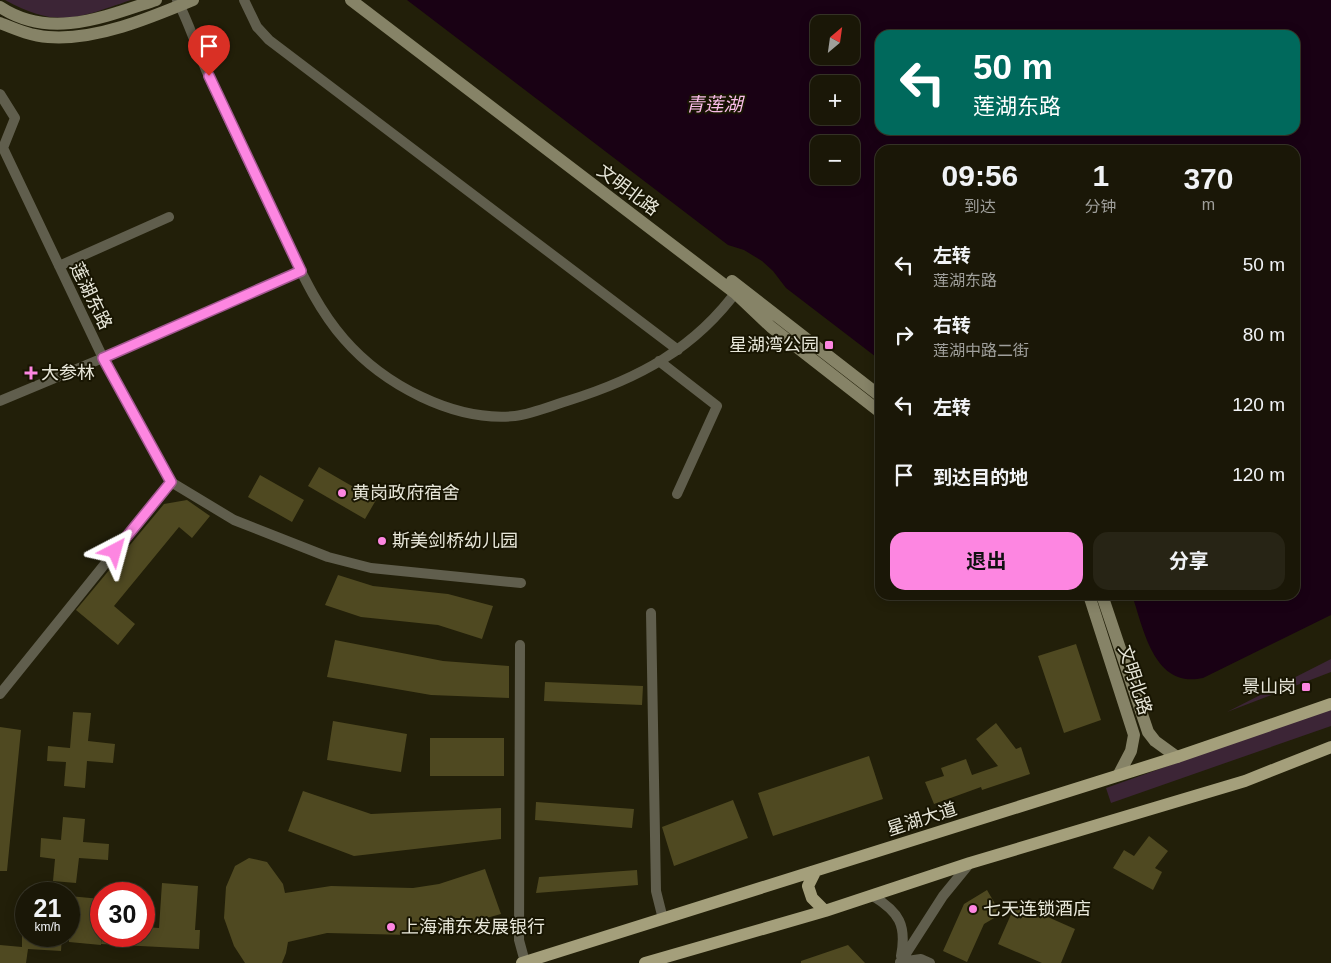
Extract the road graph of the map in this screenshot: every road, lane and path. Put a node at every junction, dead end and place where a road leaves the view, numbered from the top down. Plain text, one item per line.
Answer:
1 (156, 0) edge
2 (193, 0) edge
3 (244, 0) edge
4 (351, 0) edge
5 (364, 0) edge
6 (178, 3) edge
7 (0, 7) edge
8 (0, 23) edge
9 (0, 94) edge
10 (1, 149) edge
11 (170, 217) dead end
12 (59, 266) junction
13 (301, 271) junction
14 (737, 290) junction
15 (678, 350) junction
16 (103, 358) junction
17 (659, 361) junction
18 (875, 392) edge
19 (0, 401) edge
20 (875, 408) edge
21 (171, 482) junction
22 (677, 494) dead end
23 (521, 583) dead end
24 (1091, 600) edge
25 (1104, 600) edge
26 (652, 613) dead end
27 (520, 645) dead end
28 (0, 694) edge
29 (1331, 704) edge
30 (1331, 747) edge
31 (1177, 757) junction
32 (1119, 774) junction
33 (970, 864) junction
34 (814, 872) junction
35 (873, 896) junction
36 (825, 911) junction
37 (663, 919) junction
38 (524, 962) edge
39 (900, 962) edge
40 (645, 963) edge
41 (930, 963) edge

1 - 7 street
2 - 6 street
3 - 15 street
4 - 14 street, 文明北路
5 - 14 street, 文明北路
6 - 8 street
6 - 13 street
9 - 10 street
10 - 12 street, 莲湖东路
11 - 12 street
12 - 16 street, 莲湖东路
13 - 16 street
13 - 17 street
14 - 15 street
14 - 18 street, 文明北路
14 - 20 street, 文明北路
15 - 17 street
16 - 19 street
16 - 21 street, 莲湖东路
17 - 22 street
21 - 23 street
21 - 28 street
24 - 32 street, 文明北路
25 - 31 street, 文明北路
26 - 37 street
27 - 38 street
29 - 31 main road, 星湖大道
30 - 33 main road
31 - 32 main road, 星湖大道
32 - 34 main road, 星湖大道
33 - 35 main road
33 - 39 street
34 - 36 main road
34 - 37 main road, 星湖大道
35 - 36 main road
35 - 39 street
36 - 40 main road
37 - 38 main road, 星湖大道
39 - 41 street

